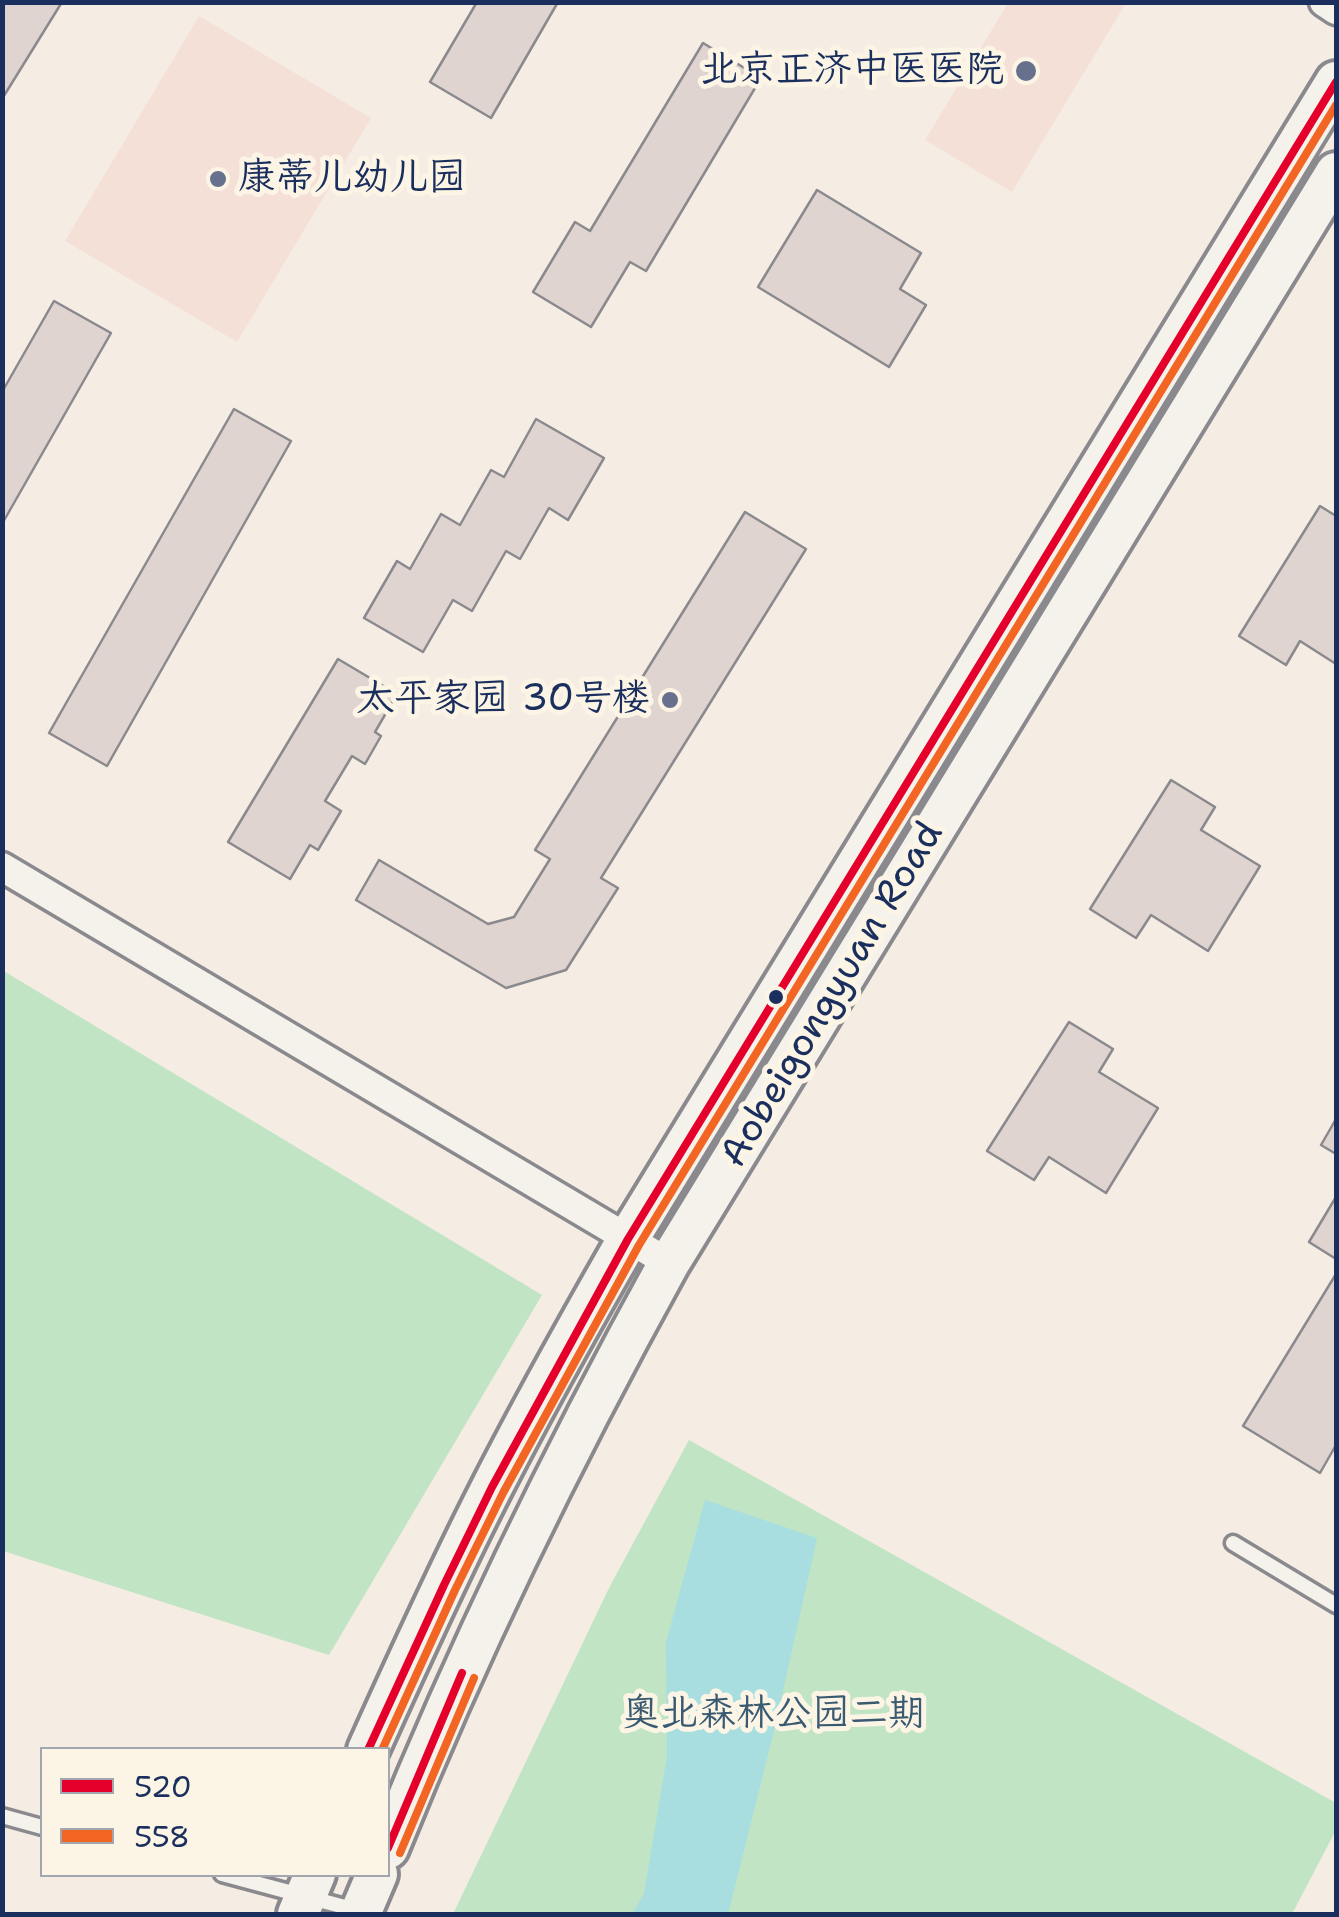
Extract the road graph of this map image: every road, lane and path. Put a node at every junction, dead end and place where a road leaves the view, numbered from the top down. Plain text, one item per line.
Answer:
1 (1324, 2) edge
2 (1336, 10) edge
3 (1336, 82) edge
4 (1336, 173) edge
5 (2, 866) edge
6 (628, 1239) junction
7 (669, 1263) junction
8 (1233, 1542) dead end
9 (1336, 1604) edge
10 (369, 1747) edge
11 (2, 1816) edge
12 (40, 1826) edge
13 (390, 1843) edge
14 (234, 1877) edge
15 (376, 1877) edge
16 (306, 1895) edge
17 (361, 1913) edge

1 - 2 street
3 - 6 main road
4 - 7 main road, Aobeigongyuan Road
5 - 6 street
6 - 7 street
6 - 10 main road
7 - 13 main road, Aobeigongyuan Road
8 - 9 lane
11 - 12 lane
14 - 16 lane
15 - 17 main road
16 - 17 lane

